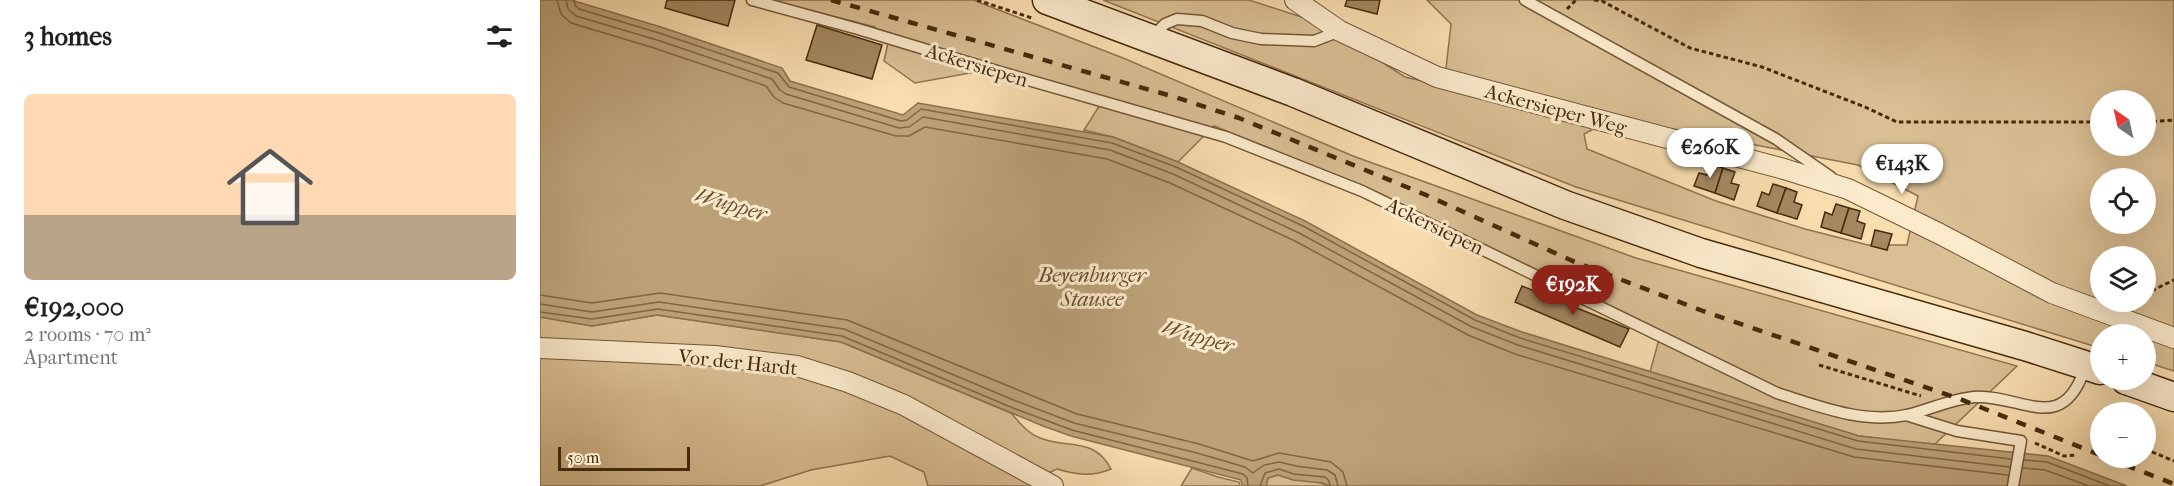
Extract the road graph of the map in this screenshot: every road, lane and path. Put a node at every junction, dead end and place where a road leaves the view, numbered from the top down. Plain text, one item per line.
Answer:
1 (752, 0) edge
2 (1047, 0) edge
3 (1295, 0) edge
4 (1525, 0) edge
5 (1594, 0) edge
6 (1340, 31) junction
7 (1152, 38) junction
8 (2174, 120) edge
9 (2156, 121) edge
10 (2090, 122) edge
11 (1848, 189) junction
12 (2174, 280) edge
13 (2156, 289) edge
14 (2174, 338) edge
15 (540, 348) edge
16 (1819, 365) dead end
17 (2090, 366) edge
18 (2090, 370) edge
19 (2154, 390) edge
20 (2174, 397) edge
21 (1948, 403) junction
22 (1906, 415) junction
23 (2020, 446) junction
24 (2156, 454) edge
25 (2076, 455) dead end
26 (2174, 461) edge
27 (1053, 486) edge
28 (2013, 486) edge

1 - 22 lane, Ackersiepen
2 - 7 main road
3 - 6 street
4 - 11 lane
5 - 10 path
6 - 7 lane
6 - 11 street, Ackersieper Weg
7 - 17 main road
8 - 9 path
11 - 14 street
12 - 13 path
15 - 27 street, Vor der Hardt
16 - 21 path
18 - 21 lane, Ackersiepen
19 - 20 main road
21 - 22 lane, Ackersiepen
22 - 23 lane
23 - 25 path
23 - 28 lane
24 - 26 path

